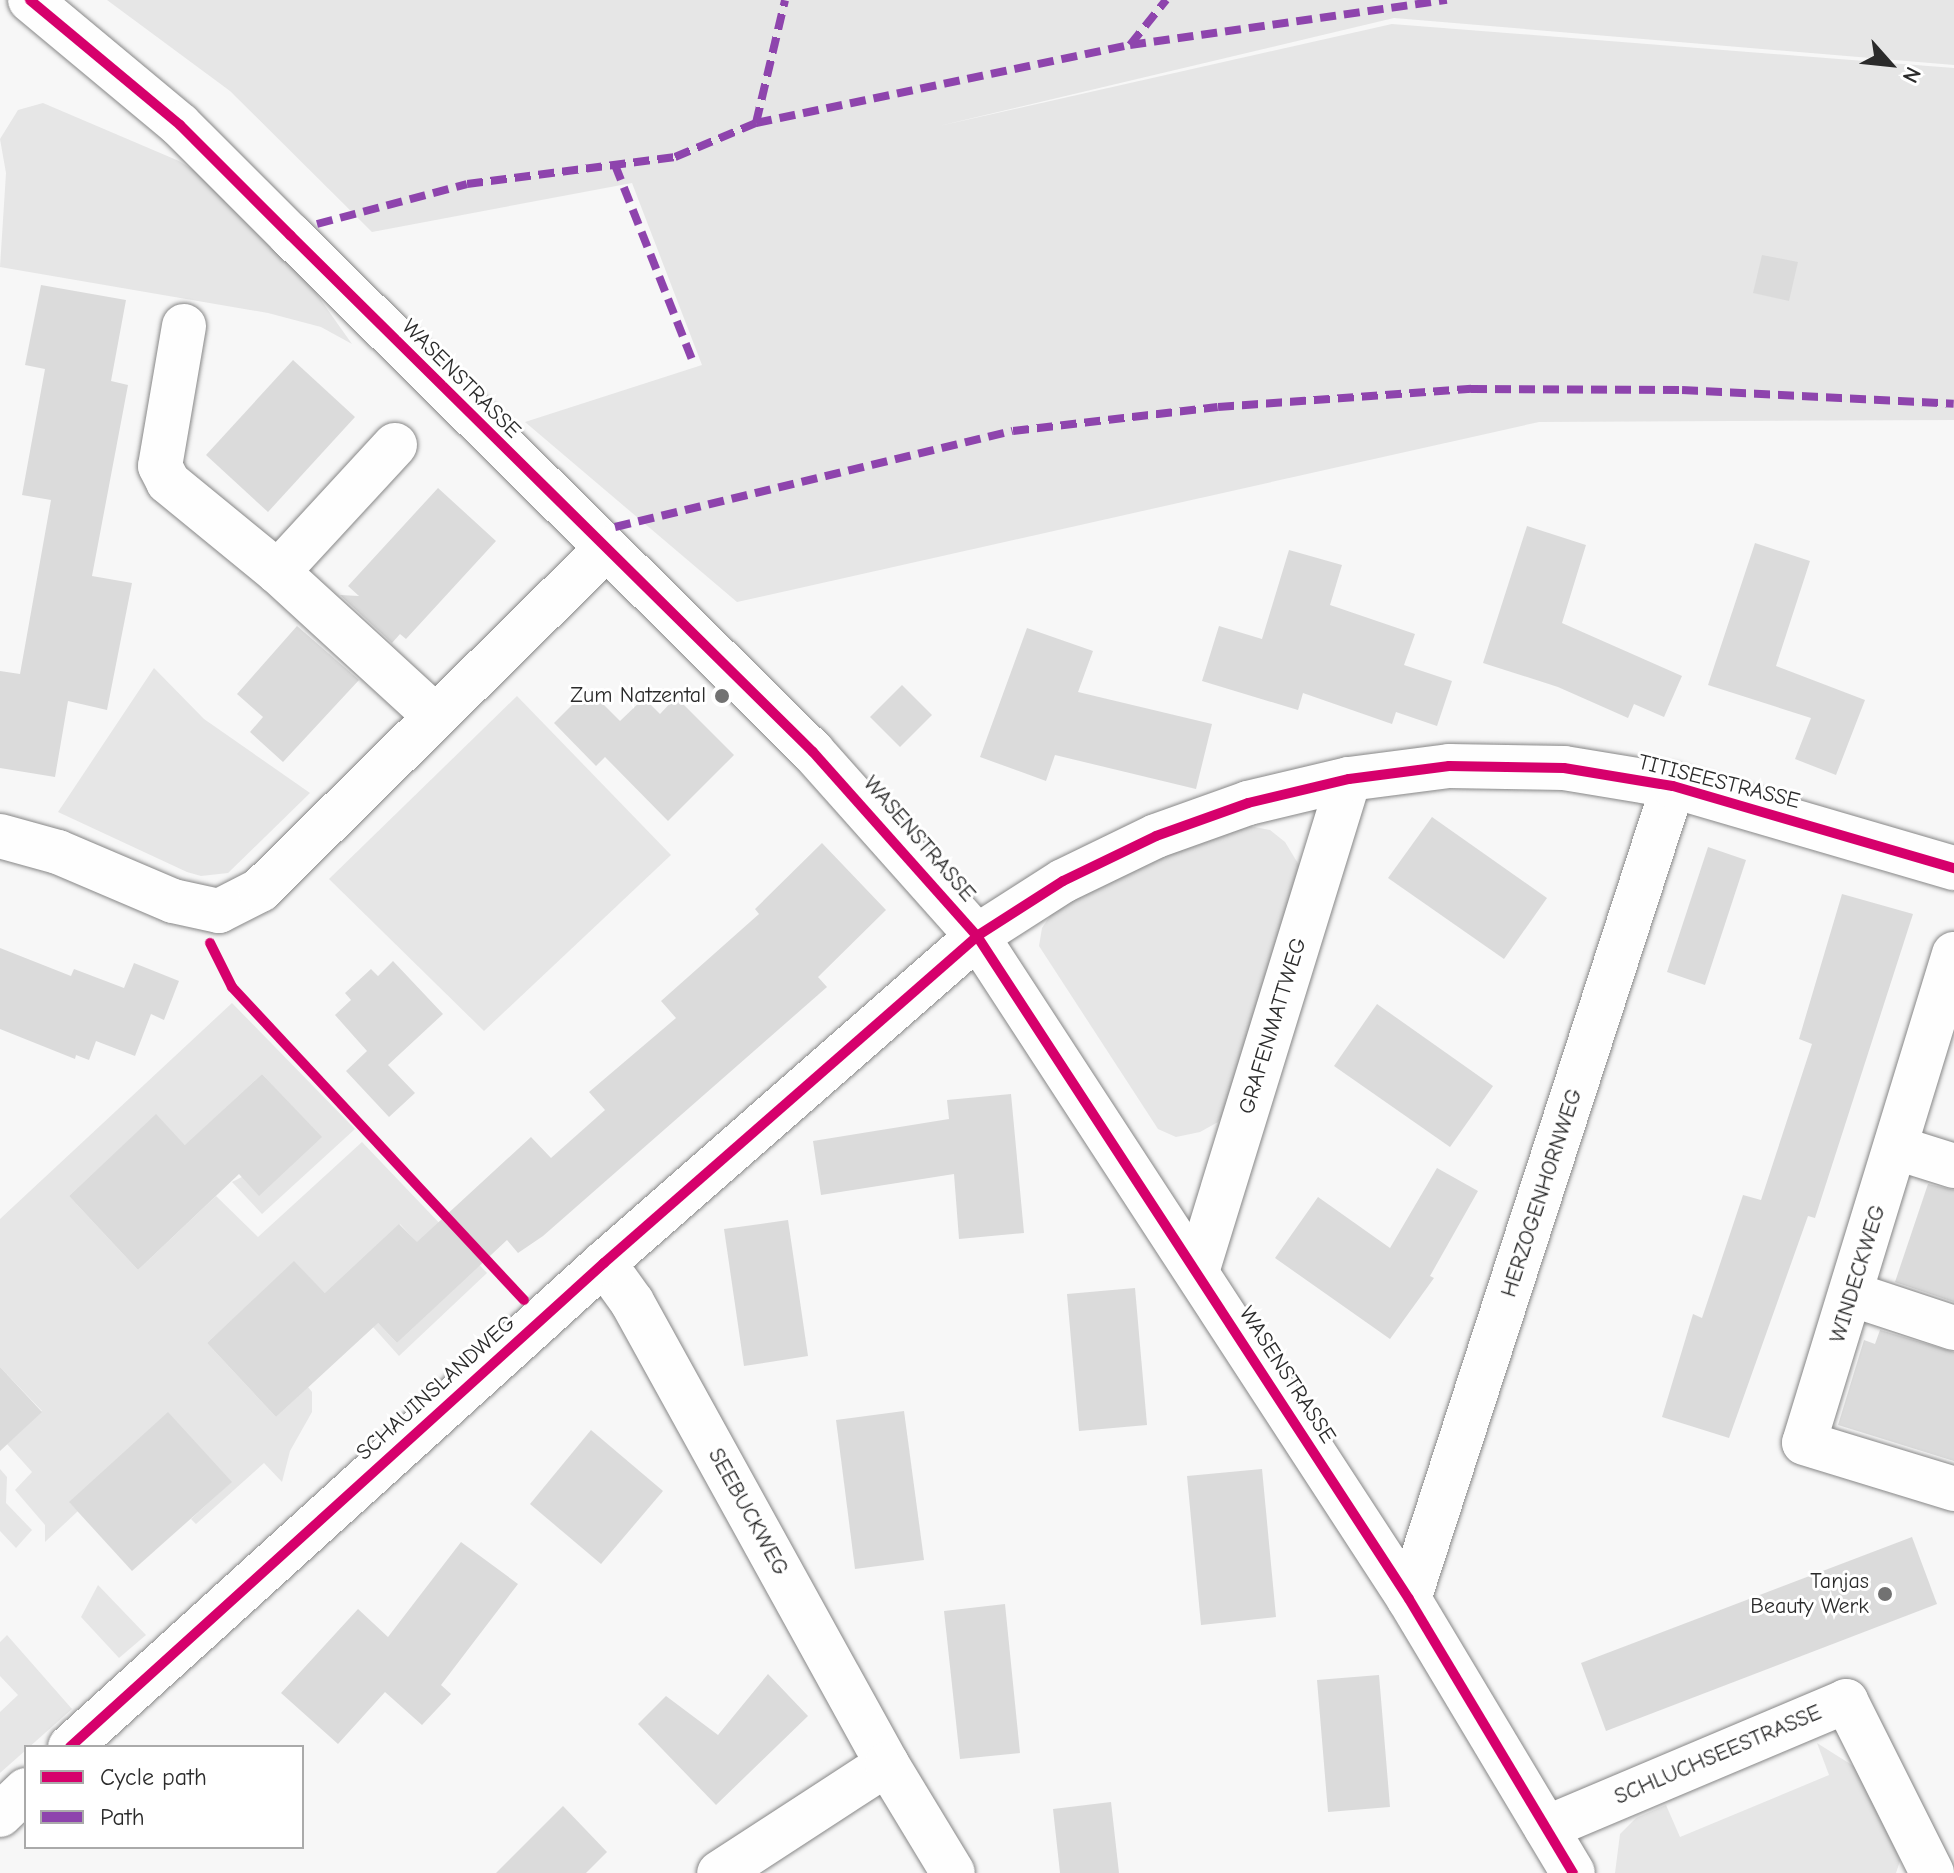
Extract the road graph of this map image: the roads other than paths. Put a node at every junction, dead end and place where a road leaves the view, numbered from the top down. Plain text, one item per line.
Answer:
1 (30, 0) edge
2 (184, 326) dead end
3 (395, 445) dead end
4 (606, 549) junction
5 (278, 572) junction
6 (434, 715) junction
7 (1349, 779) junction
8 (1673, 786) junction
9 (0, 836) edge
10 (1954, 868) edge
11 (977, 936) junction
12 (1954, 954) edge
13 (1897, 1148) junction
14 (1954, 1166) edge
15 (604, 1263) junction
16 (1197, 1272) junction
17 (1851, 1294) junction
18 (1954, 1328) edge
19 (1954, 1489) edge
20 (1409, 1599) junction
21 (72, 1745) edge
22 (887, 1764) junction
23 (24, 1792) edge
24 (0, 1815) edge
25 (1546, 1828) junction
26 (719, 1873) edge
27 (953, 1873) edge
28 (1573, 1873) edge
29 (1932, 1873) edge

1 - 4 street, WASENSTRASSE
2 - 5 street
3 - 5 street
4 - 6 street
4 - 11 street, WASENSTRASSE
5 - 6 street
6 - 9 street
7 - 8 street, TITISEESTRASSE
7 - 11 street, TITISEESTRASSE
7 - 16 street, GRAFENMATTWEG
8 - 10 street, TITISEESTRASSE
8 - 20 street, HERZOGENHORNWEG
11 - 15 street, SCHAUINSLANDWEG
11 - 16 street, WASENSTRASSE
12 - 13 street, WINDECKWEG
13 - 14 street
13 - 17 street, WINDECKWEG
15 - 21 street, SCHAUINSLANDWEG
15 - 22 street, SEEBUCKWEG
16 - 20 street, WASENSTRASSE
17 - 18 street
17 - 19 street, WINDECKWEG
20 - 25 street, WASENSTRASSE
22 - 26 street
22 - 27 street, SEEBUCKWEG
23 - 24 street
25 - 28 street, WASENSTRASSE
25 - 29 street, SCHLUCHSEESTRASSE

